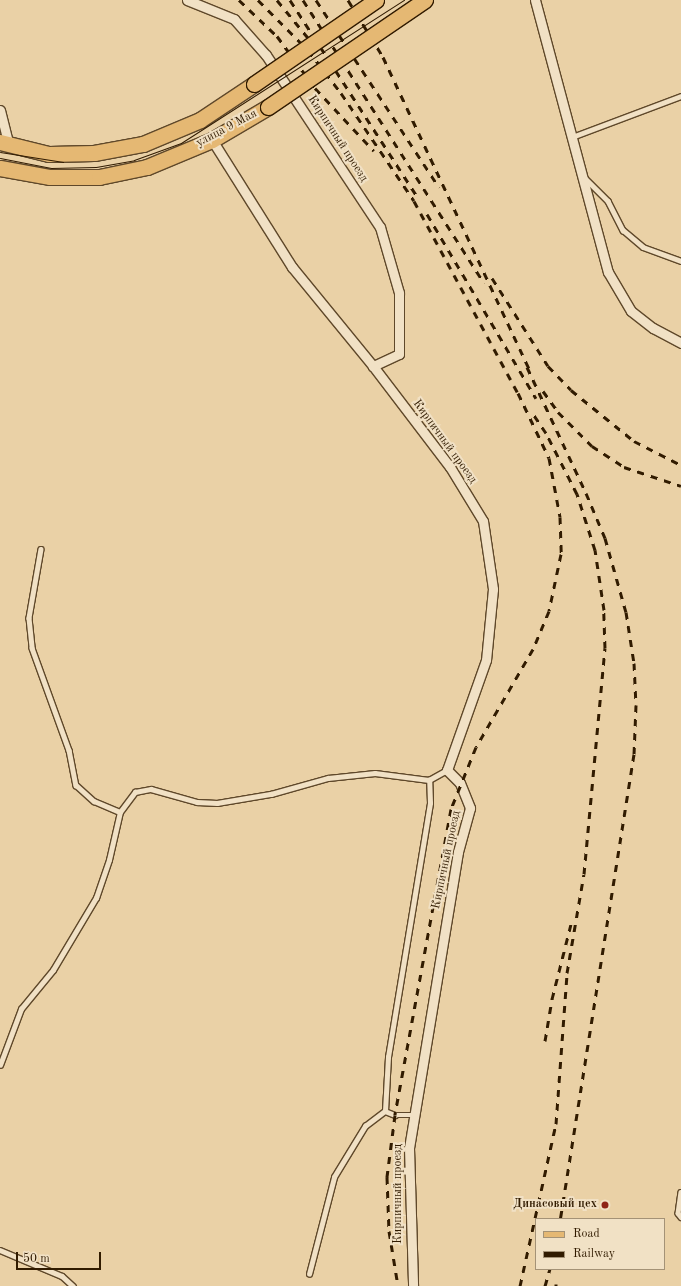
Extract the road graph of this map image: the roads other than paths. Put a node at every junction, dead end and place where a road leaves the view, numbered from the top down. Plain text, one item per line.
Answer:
1 (187, 0) edge
2 (376, 0) edge
3 (425, 0) edge
4 (535, 0) edge
5 (681, 96) edge
6 (0, 110) edge
7 (572, 136) junction
8 (212, 140) junction
9 (5, 144) edge
10 (0, 168) edge
11 (582, 175) junction
12 (681, 261) edge
13 (681, 343) edge
14 (373, 366) junction
15 (41, 549) dead end
16 (447, 770) junction
17 (429, 780) junction
18 (120, 812) junction
19 (0, 1065) edge
20 (385, 1110) junction
21 (414, 1115) junction
22 (681, 1192) edge
23 (681, 1217) edge
24 (0, 1250) edge
25 (309, 1274) dead end
26 (73, 1286) edge
27 (413, 1286) edge

1 - 14 street, Кирпичный проезд
2 - 9 main road, улица 9 Мая, bridge
3 - 8 main road, улица 9 Мая, bridge
4 - 7 street
5 - 7 lane
6 - 9 street
7 - 11 street
8 - 10 main road, улица 9 Мая
8 - 14 street, Кирпичный проезд
11 - 12 lane
11 - 13 street
14 - 16 street, Кирпичный проезд
15 - 18 lane
16 - 17 lane
16 - 21 street, Кирпичный проезд
17 - 18 lane
17 - 20 lane
18 - 19 lane
20 - 21 lane
20 - 25 lane
21 - 27 street, Кирпичный проезд
22 - 23 lane
24 - 26 lane

